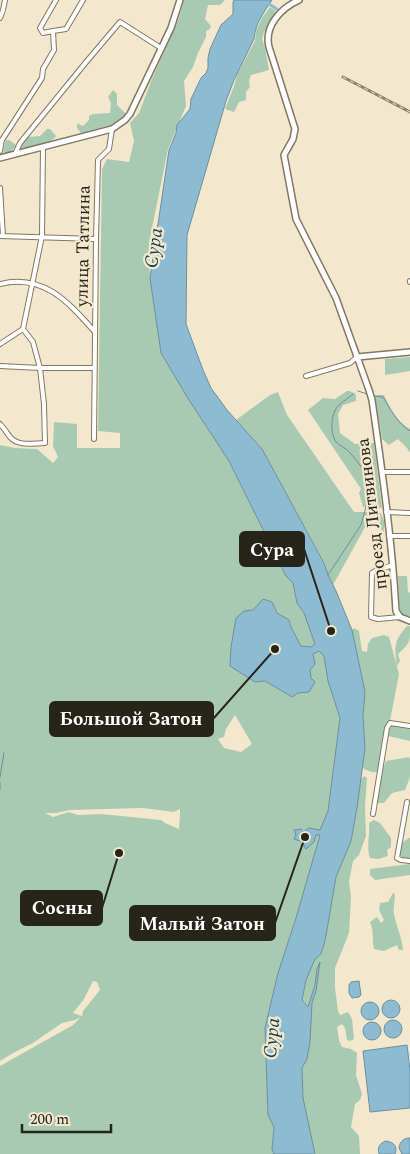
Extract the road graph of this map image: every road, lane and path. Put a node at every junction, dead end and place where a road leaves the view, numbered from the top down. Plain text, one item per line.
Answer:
1 (5, 0) edge
2 (56, 0) edge
3 (83, 0) edge
4 (180, 0) edge
5 (299, 0) edge
6 (0, 18) edge
7 (53, 32) junction
8 (161, 48) junction
9 (112, 129) junction
10 (43, 147) junction
11 (0, 151) edge
12 (15, 154) junction
13 (0, 158) edge
14 (0, 188) edge
15 (1, 236) edge
16 (42, 236) junction
17 (96, 239) junction
18 (32, 283) junction
19 (0, 284) edge
20 (23, 329) junction
21 (95, 332) junction
22 (0, 344) edge
23 (410, 352) edge
24 (357, 357) junction
25 (0, 366) edge
26 (40, 368) junction
27 (95, 368) junction
28 (306, 376) dead end
29 (0, 424) edge
30 (94, 439) dead end
31 (382, 472) junction
32 (410, 472) edge
33 (386, 512) junction
34 (410, 513) edge
35 (389, 536) junction
36 (410, 536) edge
37 (393, 565) junction
38 (400, 618) junction
39 (410, 621) edge
40 (410, 726) edge
41 (407, 802) dead end
42 (373, 814) dead end
43 (410, 860) edge

1 - 6 street
2 - 7 street
3 - 7 street
4 - 8 main road
5 - 24 main road, проезд Литвинова
7 - 11 street
8 - 9 main road
8 - 12 street
9 - 10 main road
9 - 17 street, улица Татлина
10 - 12 main road
10 - 16 street
12 - 13 main road
14 - 15 street
15 - 16 street
16 - 17 street
16 - 18 street
17 - 21 street, улица Татлина
18 - 19 street
18 - 20 street
18 - 21 street
20 - 22 street
20 - 26 street
21 - 27 street, улица Татлина
23 - 24 main road
24 - 28 street
24 - 31 main road, проезд Литвинова
25 - 26 street
26 - 27 street
26 - 29 street
27 - 30 street, улица Татлина
31 - 32 street
31 - 33 main road, проезд Литвинова
33 - 34 street
33 - 35 main road, проезд Литвинова
35 - 36 street
35 - 37 main road, проезд Литвинова
37 - 38 main road, проезд Литвинова
37 - 38 street, проезд Литвинова
38 - 39 main road
40 - 42 street
41 - 43 street

